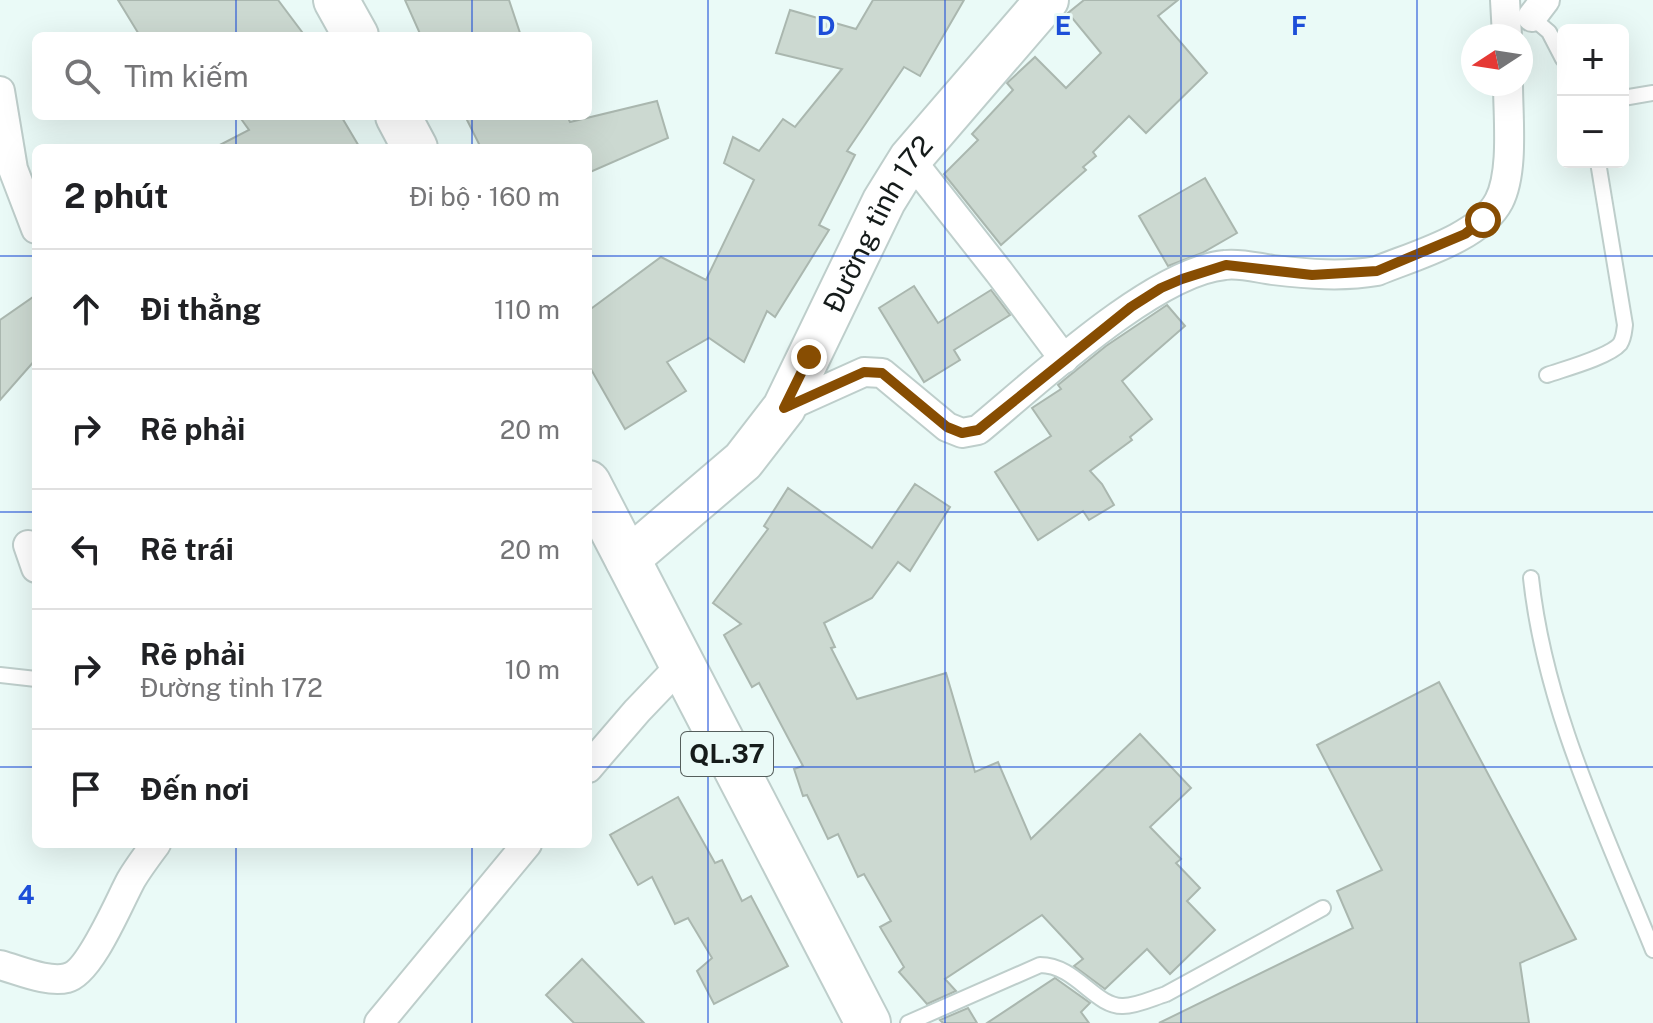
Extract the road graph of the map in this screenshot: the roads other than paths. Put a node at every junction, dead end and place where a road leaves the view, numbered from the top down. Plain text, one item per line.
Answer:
1 (336, 0) edge
2 (1047, 0) edge
3 (1505, 0) edge
4 (1538, 8) edge
5 (1506, 24) edge
6 (354, 32) edge
7 (1557, 47) edge
8 (0, 91) edge
9 (1653, 93) edge
10 (1508, 96) edge
11 (1629, 97) edge
12 (400, 120) edge
13 (413, 144) edge
14 (910, 159) junction
15 (1599, 168) edge
16 (32, 219) edge
17 (1064, 359) junction
18 (1547, 375) dead end
19 (784, 408) junction
20 (592, 491) edge
21 (627, 560) junction
22 (1531, 578) dead end
23 (681, 665) junction
24 (0, 675) edge
25 (32, 679) edge
26 (592, 763) edge
27 (153, 848) edge
28 (524, 848) edge
29 (1323, 908) dead end
30 (1653, 950) edge
31 (0, 965) edge
32 (379, 1023) edge
33 (868, 1023) edge
34 (908, 1023) edge

1 - 6 highway
2 - 14 main road, Đường tỉnh 172
3 - 4 lane
3 - 5 street
4 - 7 lane
8 - 16 street
9 - 11 lane
10 - 17 street
12 - 13 highway
14 - 17 street
14 - 19 main road, Đường tỉnh 172
15 - 18 lane
17 - 19 street
19 - 21 main road, Đường tỉnh 172
20 - 21 highway, QL.37
21 - 23 highway, QL.37
22 - 30 lane
23 - 26 street
23 - 33 highway, QL.37
24 - 25 lane
27 - 31 street
28 - 32 street
29 - 34 lane

